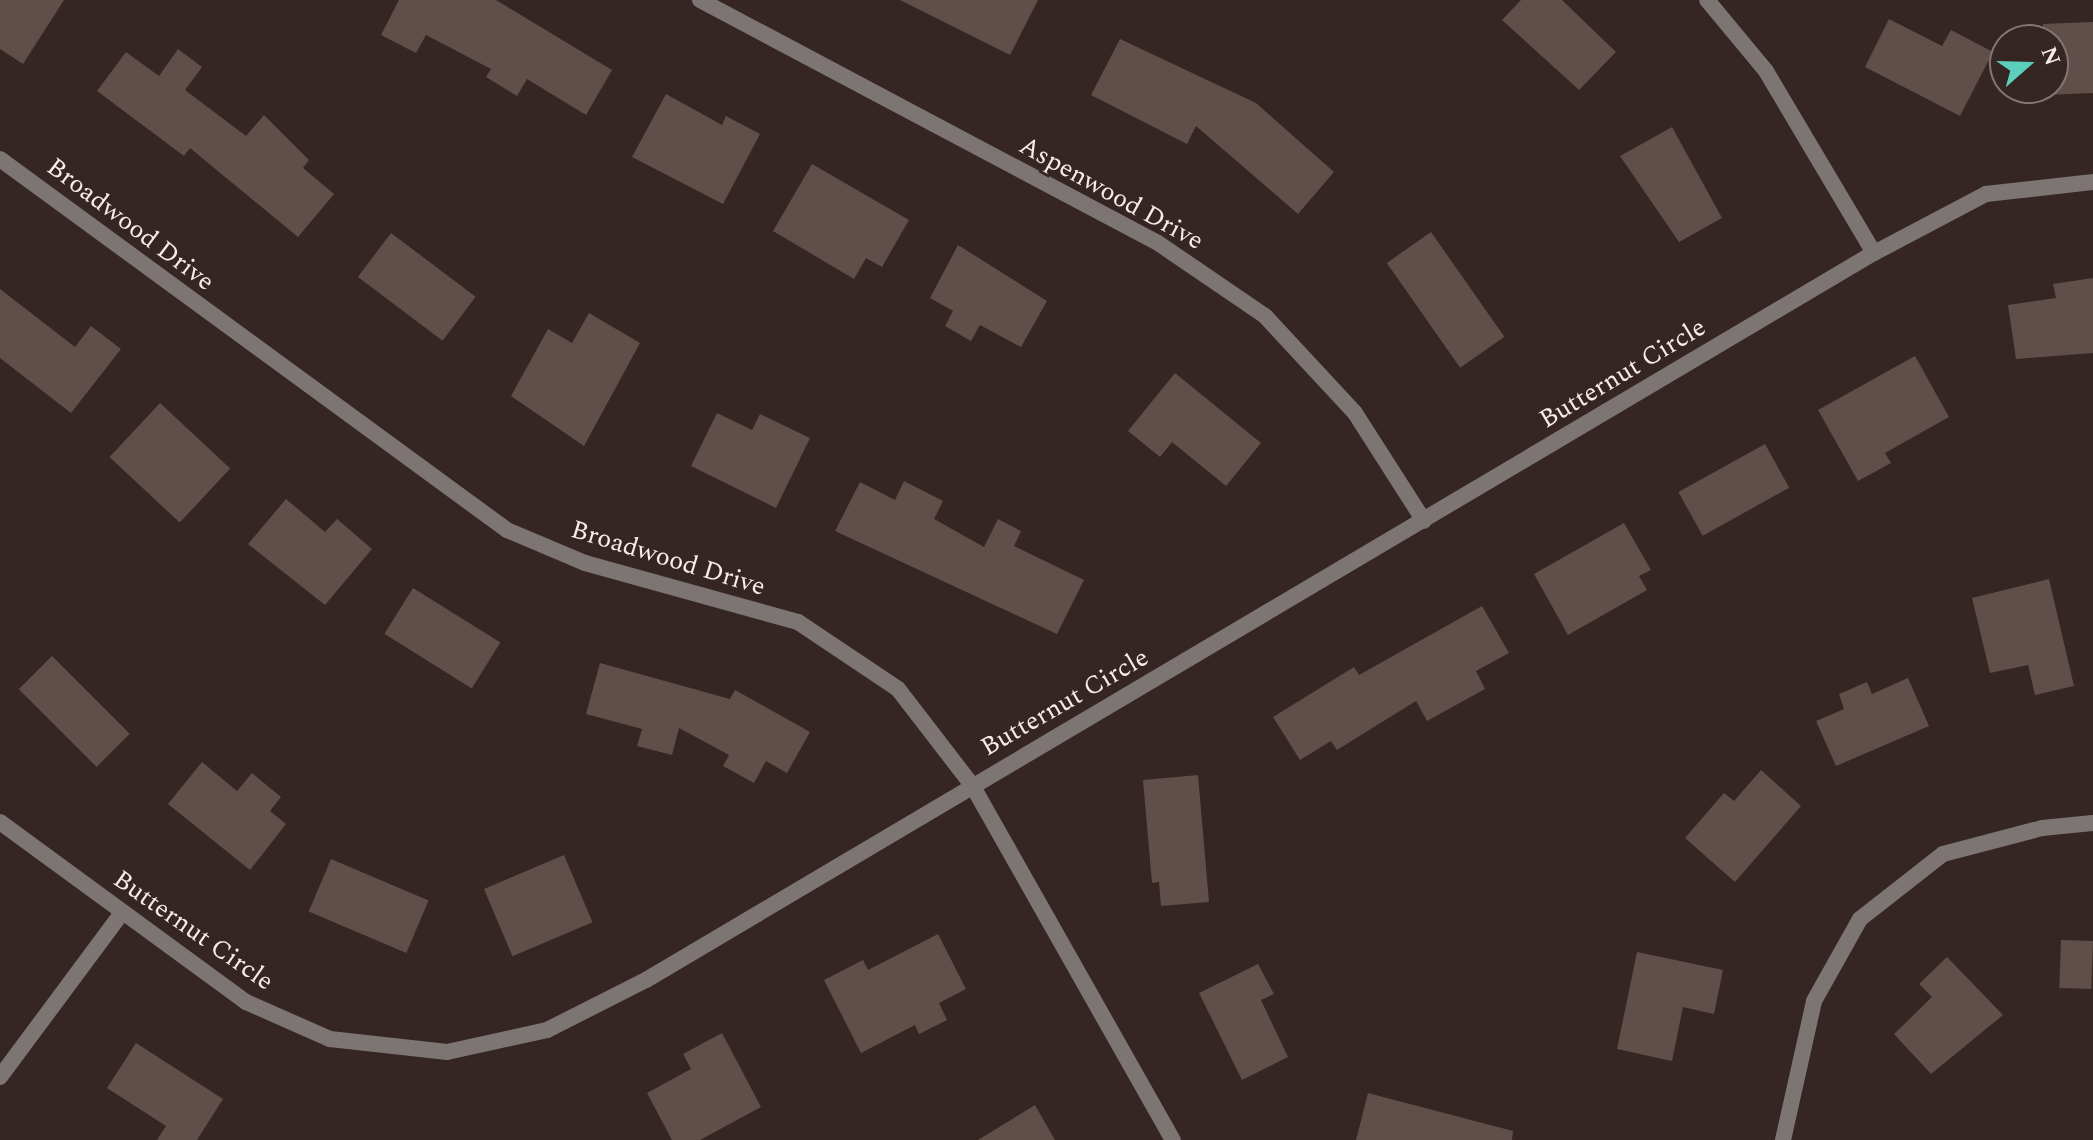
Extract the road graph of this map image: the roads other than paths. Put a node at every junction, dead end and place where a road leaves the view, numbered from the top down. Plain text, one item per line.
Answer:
1 (700, 0) edge
2 (1707, 0) edge
3 (0, 159) edge
4 (2093, 182) edge
5 (1874, 253) junction
6 (1424, 521) junction
7 (972, 785) junction
8 (0, 822) edge
9 (2093, 823) edge
10 (122, 913) junction
11 (0, 1077) edge
12 (1173, 1140) edge
13 (1783, 1140) edge

1 - 6 street, Aspenwood Drive
2 - 5 street
3 - 7 street, Broadwood Drive
4 - 5 street, Butternut Circle
5 - 6 street, Butternut Circle
6 - 7 street, Butternut Circle
7 - 10 street, Butternut Circle
7 - 12 street, Broadwood Drive
8 - 10 street, Butternut Circle
9 - 13 street
10 - 11 street

